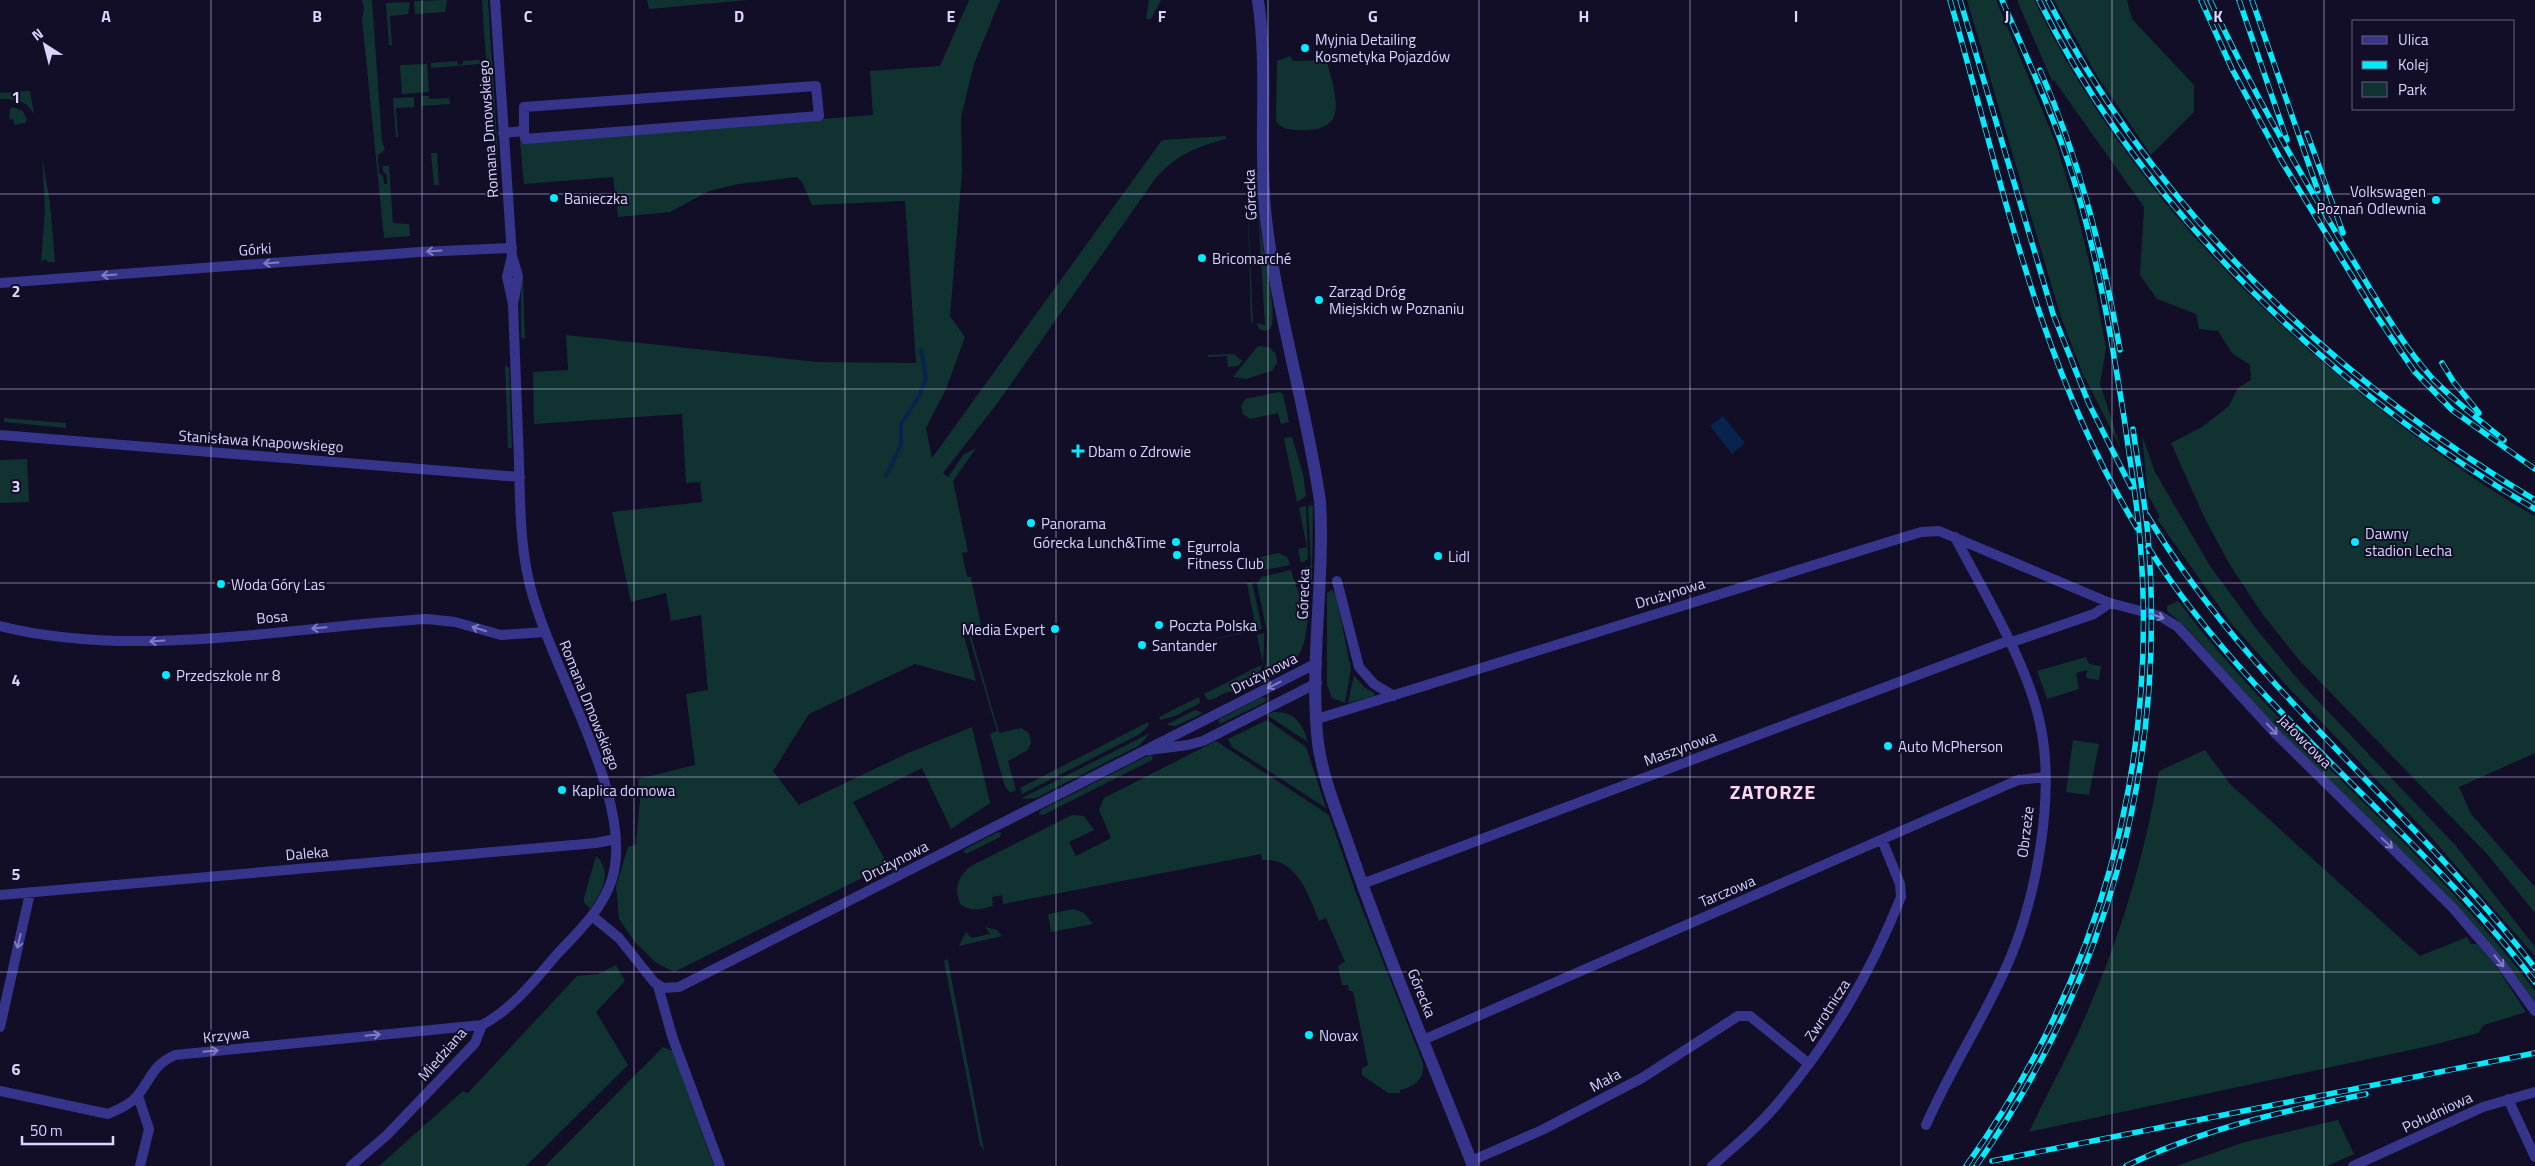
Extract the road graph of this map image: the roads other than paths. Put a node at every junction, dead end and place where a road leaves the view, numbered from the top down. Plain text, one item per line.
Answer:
1 (495, 0) edge
2 (1258, 0) edge
3 (524, 132) junction
4 (503, 133) junction
5 (512, 252) junction
6 (0, 283) edge
7 (0, 435) edge
8 (520, 477) junction
9 (1955, 538) junction
10 (1337, 581) dead end
11 (2110, 603) junction
12 (0, 626) edge
13 (544, 632) junction
14 (2008, 641) junction
15 (1317, 663) junction
16 (1317, 683) junction
17 (1394, 696) junction
18 (1317, 719) junction
19 (1143, 750) junction
20 (2045, 777) junction
21 (616, 839) junction
22 (1882, 840) junction
23 (1362, 884) junction
24 (30, 893) junction
25 (0, 894) edge
26 (592, 916) junction
27 (658, 986) junction
28 (2534, 1010) edge
29 (482, 1025) junction
30 (0, 1026) edge
31 (1423, 1040) junction
32 (1809, 1064) junction
33 (0, 1091) edge
34 (2535, 1092) edge
35 (138, 1096) junction
36 (2508, 1099) junction
37 (1926, 1125) dead end
38 (2535, 1157) edge
39 (1472, 1164) edge
40 (2357, 1165) edge
41 (140, 1166) edge
42 (351, 1166) edge
43 (720, 1166) edge
44 (1712, 1166) edge

1 - 4 street, Romana Dmowskiego
2 - 15 street, Górecka
3 - 3 street
3 - 4 street
4 - 5 street, Romana Dmowskiego
5 -> 6 street, Górki
5 - 8 street, Romana Dmowskiego
7 - 8 street, Stanisława Knapowskiego
8 - 13 street, Romana Dmowskiego
9 - 11 street, Drużynowa
9 - 14 street, Obrzeże
9 - 17 street, Drużynowa
10 - 17 street
11 - 14 street
11 -> 28 street, Jałowcowa
13 -> 12 street, Bosa
13 - 21 street, Romana Dmowskiego
14 - 20 street, Obrzeże
14 - 23 street, Maszynowa
15 - 16 street, Górecka
15 -> 19 street, Drużynowa
16 - 18 street, Górecka
16 - 19 street, Drużynowa
17 - 18 street, Drużynowa
18 - 23 street, Górecka
19 - 27 street, Drużynowa
20 - 22 street, Tarczowa
20 - 37 street, Obrzeże
21 - 24 street, Daleka
21 - 26 street, Romana Dmowskiego
22 - 31 street, Tarczowa
22 - 32 street, Zwrotnicza
23 - 31 street, Górecka
24 - 25 street, Daleka
24 -> 30 street
26 - 27 street
26 - 29 street, Miedziana
27 - 43 street
35 -> 29 street, Krzywa
29 - 42 street, Miedziana
31 - 39 street, Górecka
32 - 39 street, Mała
32 - 44 street, Zwrotnicza
33 - 35 street, Krzywa
34 - 36 street, Południowa
35 - 41 street
36 - 38 street
36 - 40 street, Południowa

